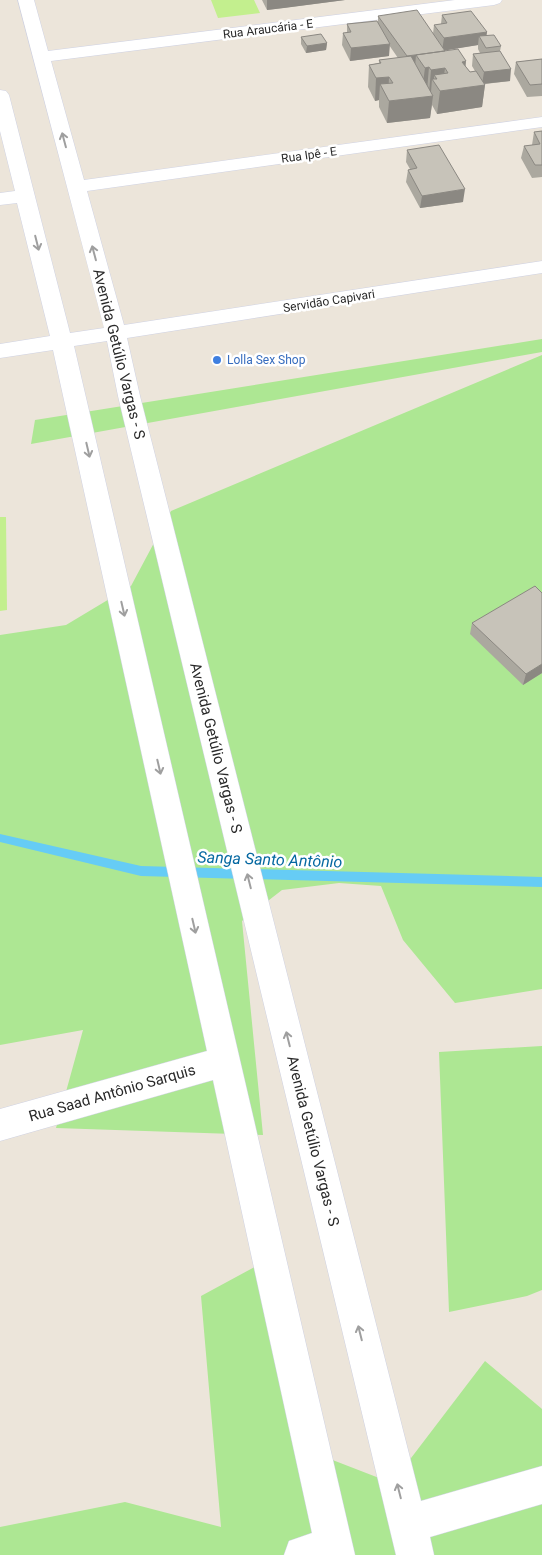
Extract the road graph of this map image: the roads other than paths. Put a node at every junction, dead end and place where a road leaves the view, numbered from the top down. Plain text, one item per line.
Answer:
1 (26, 0) edge
2 (494, 0) edge
3 (41, 57) junction
4 (0, 95) edge
5 (542, 122) edge
6 (76, 187) junction
7 (25, 196) junction
8 (0, 199) edge
9 (542, 268) edge
10 (116, 334) junction
11 (62, 342) junction
12 (0, 351) edge
13 (225, 1062) junction
14 (0, 1125) edge
15 (542, 1485) edge
16 (411, 1540) edge
17 (324, 1552) edge

1 - 3 street, Avenida Getúlio Vargas - S
2 - 3 street, Rua Araucária - E
6 -> 3 street, Avenida Getúlio Vargas - S
4 - 7 street
5 - 6 street, Rua Ipê - E
10 -> 6 street, Avenida Getúlio Vargas - S
7 - 8 street
7 -> 11 street
9 - 10 street, Servidão Capivari
10 - 11 street, Servidão Capivari
16 -> 10 street, Avenida Getúlio Vargas - S
11 - 12 street, Servidão Capivari
11 -> 13 street
13 - 14 street, Rua Saad Antônio Sarquis
13 - 17 street
15 - 16 street

